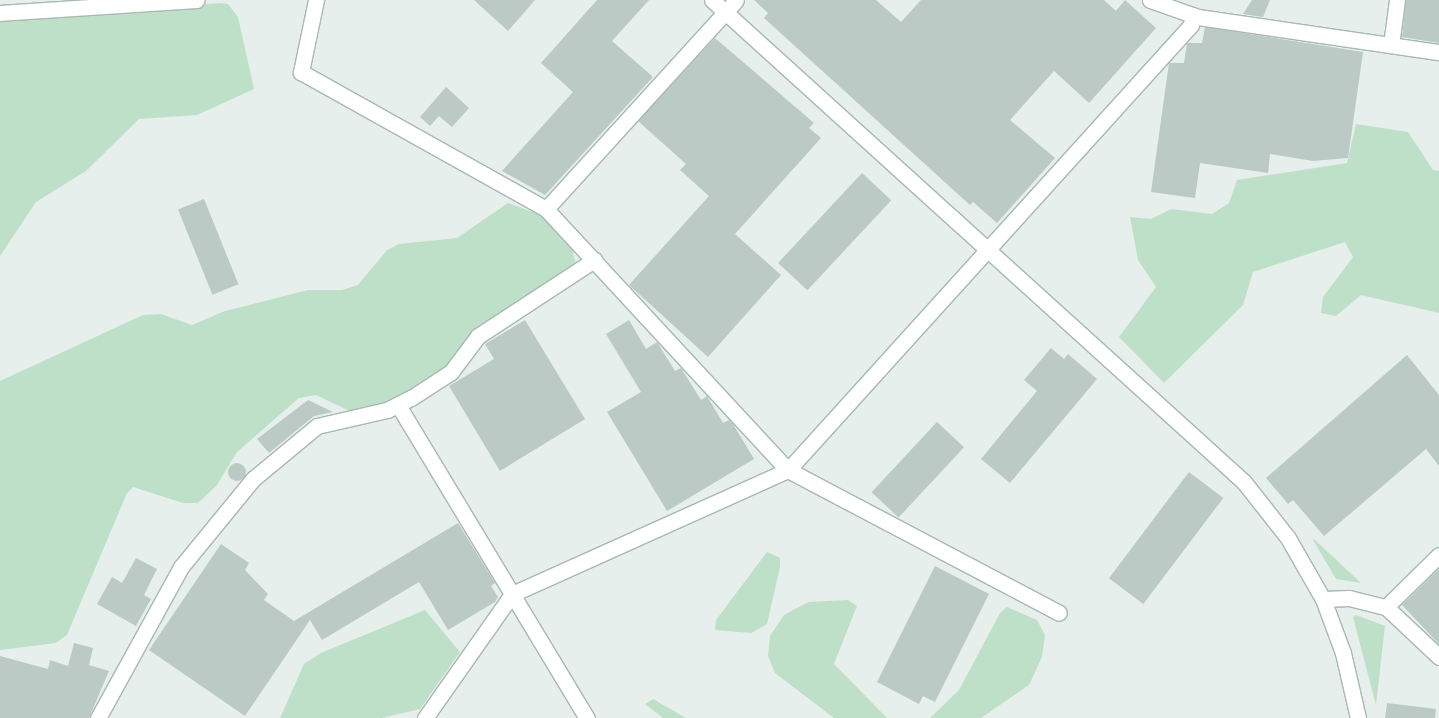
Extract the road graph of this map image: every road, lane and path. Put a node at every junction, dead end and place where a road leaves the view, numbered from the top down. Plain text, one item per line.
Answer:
1 (197, 0) edge
2 (316, 0) edge
3 (712, 0) edge
4 (736, 0) edge
5 (1150, 0) edge
6 (1397, 0) edge
7 (725, 12) junction
8 (0, 13) edge
9 (1193, 15) junction
10 (1391, 45) junction
11 (1439, 52) edge
12 (546, 209) junction
13 (988, 249) junction
14 (594, 260) junction
15 (398, 405) junction
16 (788, 470) junction
17 (1439, 556) edge
18 (512, 594) junction
19 (1323, 599) junction
20 (1386, 607) junction
21 (1059, 613) dead end
22 (1439, 656) edge
23 (98, 718) edge
24 (425, 718) edge
25 (587, 718) edge
26 (1358, 718) edge

1 - 8 street
2 - 12 street
3 - 7 street
4 - 7 street
5 - 9 street
6 - 10 street
7 - 12 street
7 - 13 street
9 - 10 street
9 - 13 street
10 - 11 street
12 - 14 street
13 - 16 street
13 - 19 street
14 - 15 street
14 - 16 street
15 - 18 street
15 - 23 street
16 - 18 street
16 - 21 street
17 - 20 street
18 - 24 street
18 - 25 street
19 - 20 street
19 - 26 street
20 - 22 street

